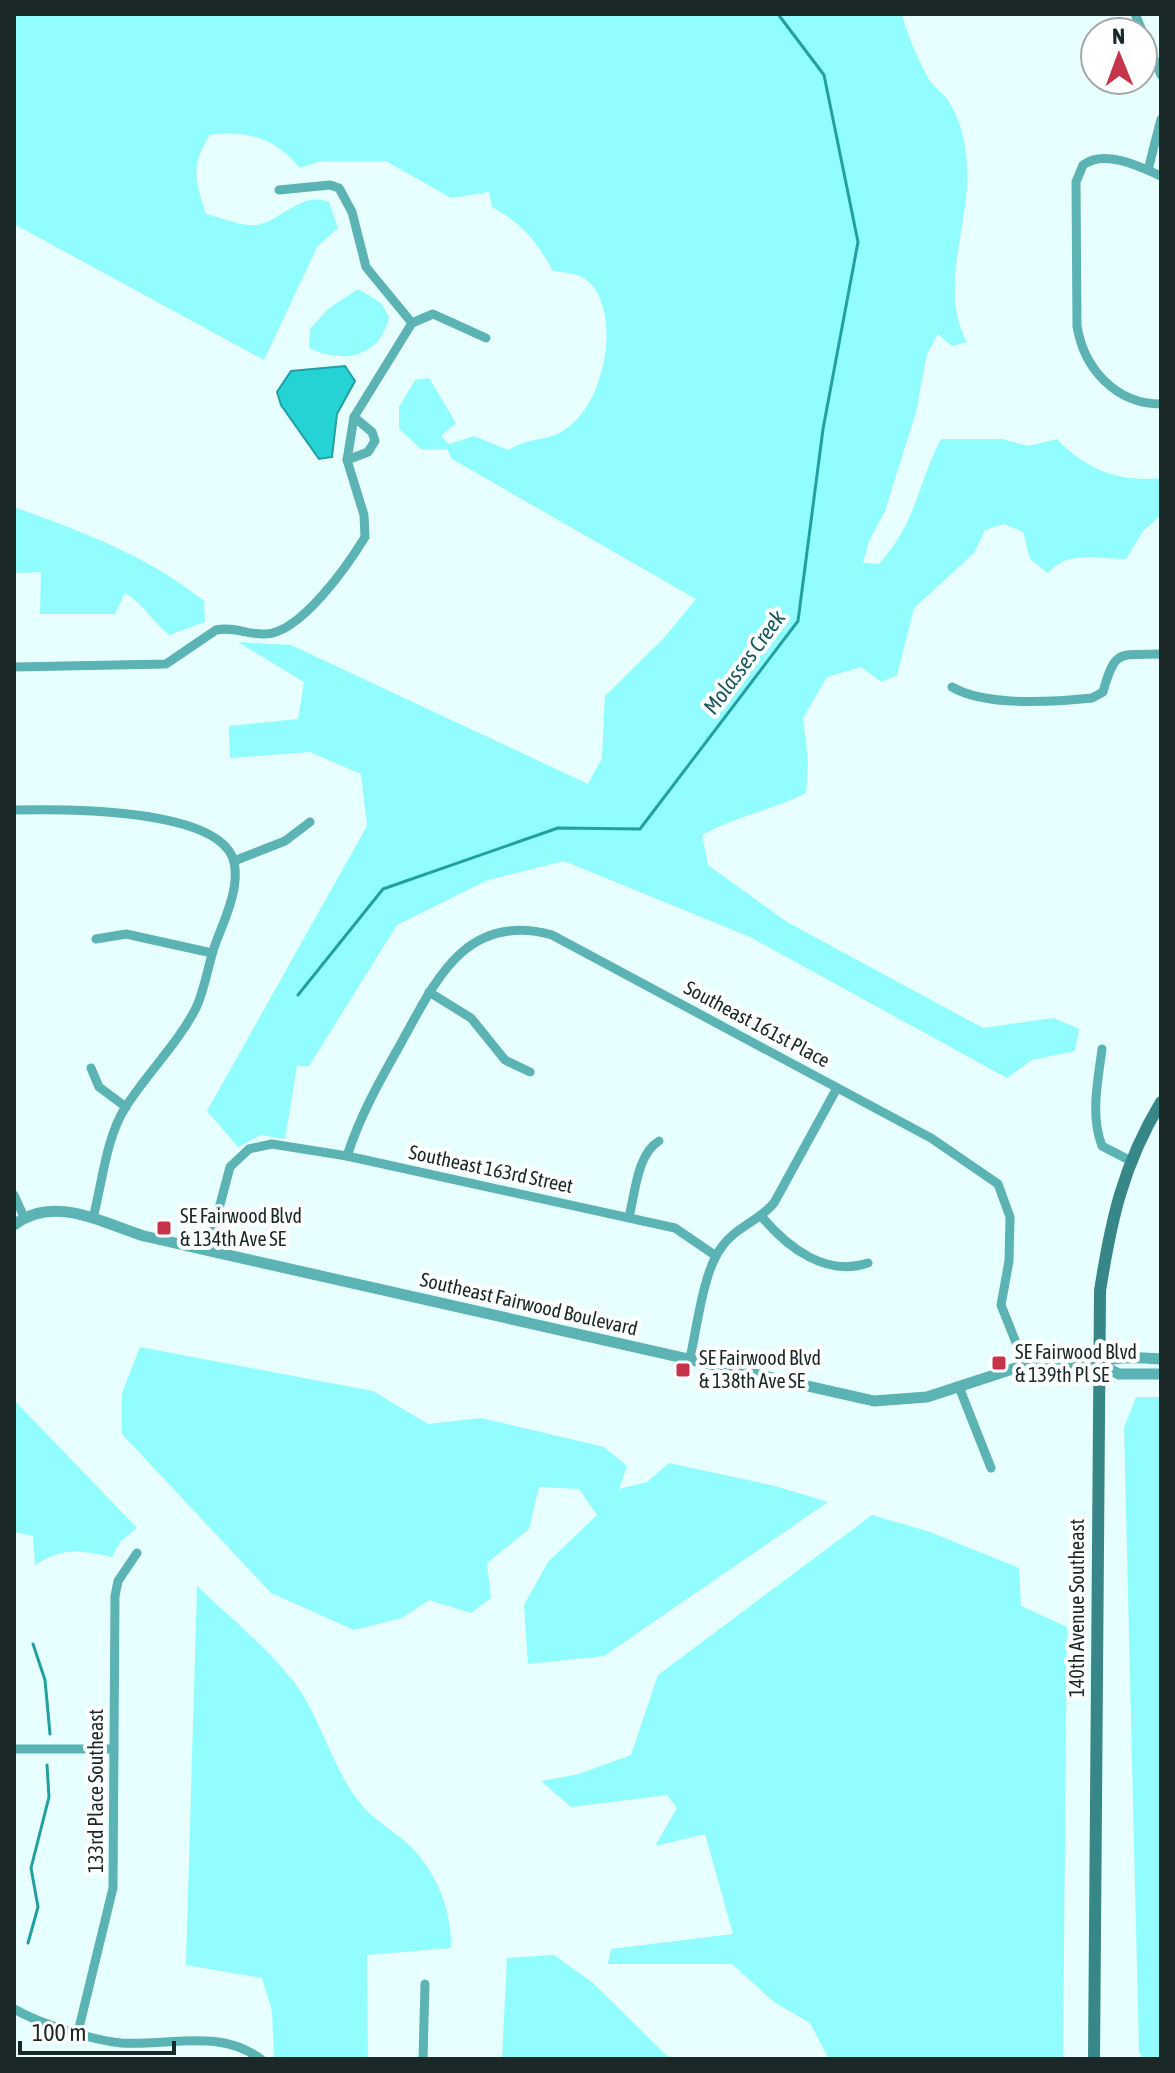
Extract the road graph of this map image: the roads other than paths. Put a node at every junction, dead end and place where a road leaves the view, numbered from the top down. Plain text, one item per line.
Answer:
1 (1135, 14) edge
2 (1161, 75) edge
3 (1161, 119) edge
4 (1148, 170) junction
5 (1161, 176) edge
6 (279, 190) dead end
7 (412, 323) junction
8 (486, 338) dead end
9 (1157, 404) edge
10 (354, 417) junction
11 (347, 460) junction
12 (1161, 654) edge
13 (14, 667) edge
14 (952, 687) dead end
15 (14, 810) edge
16 (310, 822) dead end
17 (234, 861) junction
18 (96, 939) dead end
19 (212, 953) junction
20 (429, 992) junction
21 (1102, 1049) dead end
22 (91, 1068) dead end
23 (530, 1072) dead end
24 (837, 1088) junction
25 (1161, 1102) edge
26 (126, 1107) junction
27 (659, 1141) dead end
28 (347, 1156) junction
29 (1129, 1160) junction
30 (14, 1195) edge
31 (24, 1217) junction
32 (629, 1217) junction
33 (762, 1217) junction
34 (93, 1218) junction
35 (14, 1225) edge
36 (208, 1250) junction
37 (716, 1256) junction
38 (868, 1263) dead end
39 (690, 1358) junction
40 (1161, 1359) edge
41 (1098, 1364) junction
42 (1025, 1365) junction
43 (1161, 1374) edge
44 (959, 1387) junction
45 (991, 1468) dead end
46 (137, 1553) dead end
47 (14, 1749) edge
48 (114, 1749) junction
49 (425, 1984) dead end
50 (14, 2009) edge
51 (78, 2032) junction
52 (261, 2059) edge
53 (423, 2059) edge
54 (1094, 2059) edge

1 - 2 street
3 - 4 street
4 - 5 street
4 - 9 street
6 - 7 street
7 - 8 street
7 - 10 street
10 - 11 street
10 - 11 street
11 - 13 street
12 - 14 street
15 - 17 street
16 - 17 street
17 - 19 street
18 - 19 street
19 - 26 street
20 - 23 street
20 - 24 street, Southeast 161st Place
20 - 28 street
21 - 29 street
22 - 26 street
24 - 33 street
24 - 42 street, Southeast 161st Place
25 - 29 main road, 140th Avenue Southeast
26 - 34 street
27 - 32 street
28 - 32 street, Southeast 163rd Street
28 - 36 street, Southeast 163rd Street
29 - 41 main road, 140th Avenue Southeast
30 - 31 street
31 - 34 street, Southeast Fairwood Boulevard
31 - 35 street
32 - 37 street, Southeast 163rd Street
33 - 37 street
33 - 38 street
34 - 36 street, Southeast Fairwood Boulevard
36 - 39 street, Southeast Fairwood Boulevard
37 - 39 street
39 - 44 street, Southeast Fairwood Boulevard
40 - 41 street, Southeast Fairwood Boulevard
41 - 42 street, Southeast Fairwood Boulevard
41 - 43 street, Southeast Fairwood Boulevard
41 - 54 main road, 140th Avenue Southeast
42 - 44 street, Southeast Fairwood Boulevard
44 - 45 street
46 - 48 street, 133rd Place Southeast
47 - 48 street
48 - 51 street, 133rd Place Southeast
49 - 53 street
50 - 51 street
51 - 52 street

